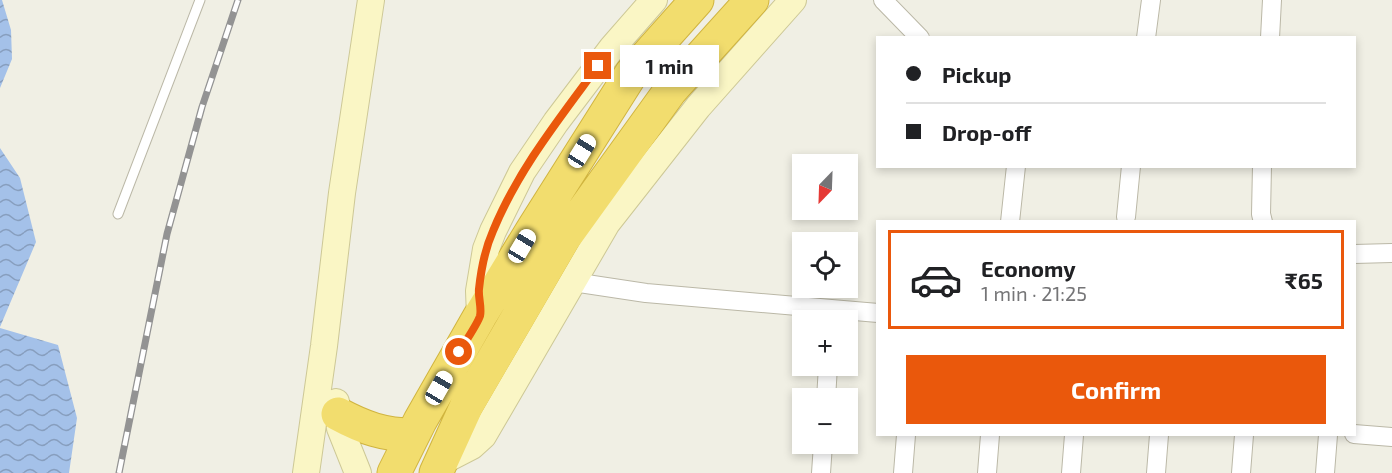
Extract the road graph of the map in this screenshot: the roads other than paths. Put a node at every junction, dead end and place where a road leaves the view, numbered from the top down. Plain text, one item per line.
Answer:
1 (200, 0) edge
2 (371, 0) edge
3 (654, 0) edge
4 (697, 0) edge
5 (752, 0) edge
6 (793, 0) edge
7 (883, 0) edge
8 (1151, 0) edge
9 (1272, 0) edge
10 (918, 36) edge
11 (1146, 36) edge
12 (1270, 36) edge
13 (1016, 168) edge
14 (1131, 168) edge
15 (1262, 168) edge
16 (118, 214) dead end
17 (1126, 217) dead end
18 (1010, 220) edge
19 (1262, 220) edge
20 (1392, 253) edge
21 (1356, 254) edge
22 (573, 282) junction
23 (792, 310) edge
24 (876, 313) edge
25 (858, 314) edge
26 (480, 316) junction
27 (324, 346) junction
28 (338, 414) junction
29 (1356, 434) edge
30 (413, 435) junction
31 (906, 436) edge
32 (990, 436) edge
33 (1074, 436) edge
34 (1159, 436) edge
35 (1244, 436) edge
36 (1328, 436) edge
37 (1392, 438) edge
38 (822, 454) edge
39 (439, 468) edge
40 (306, 473) edge
41 (358, 473) edge
42 (394, 473) edge
43 (821, 473) edge
44 (903, 473) edge
45 (987, 473) edge
46 (1071, 473) edge
47 (1156, 473) edge
48 (1241, 473) edge
49 (1325, 473) edge

1 - 16 lane
2 - 27 street
3 - 26 street
4 - 26 highway
5 - 39 highway
6 - 22 street
7 - 10 street
8 - 11 street
9 - 12 street
13 - 18 street
14 - 17 street
15 - 19 street
20 - 21 street
22 - 23 street
22 - 39 street
24 - 25 street
26 - 30 highway
27 - 28 street
27 - 40 street
28 - 30 highway
28 - 41 street
29 - 37 street
30 - 42 highway
31 - 44 street
32 - 45 street
33 - 46 street
34 - 47 street
35 - 48 street
36 - 49 street
38 - 43 street

